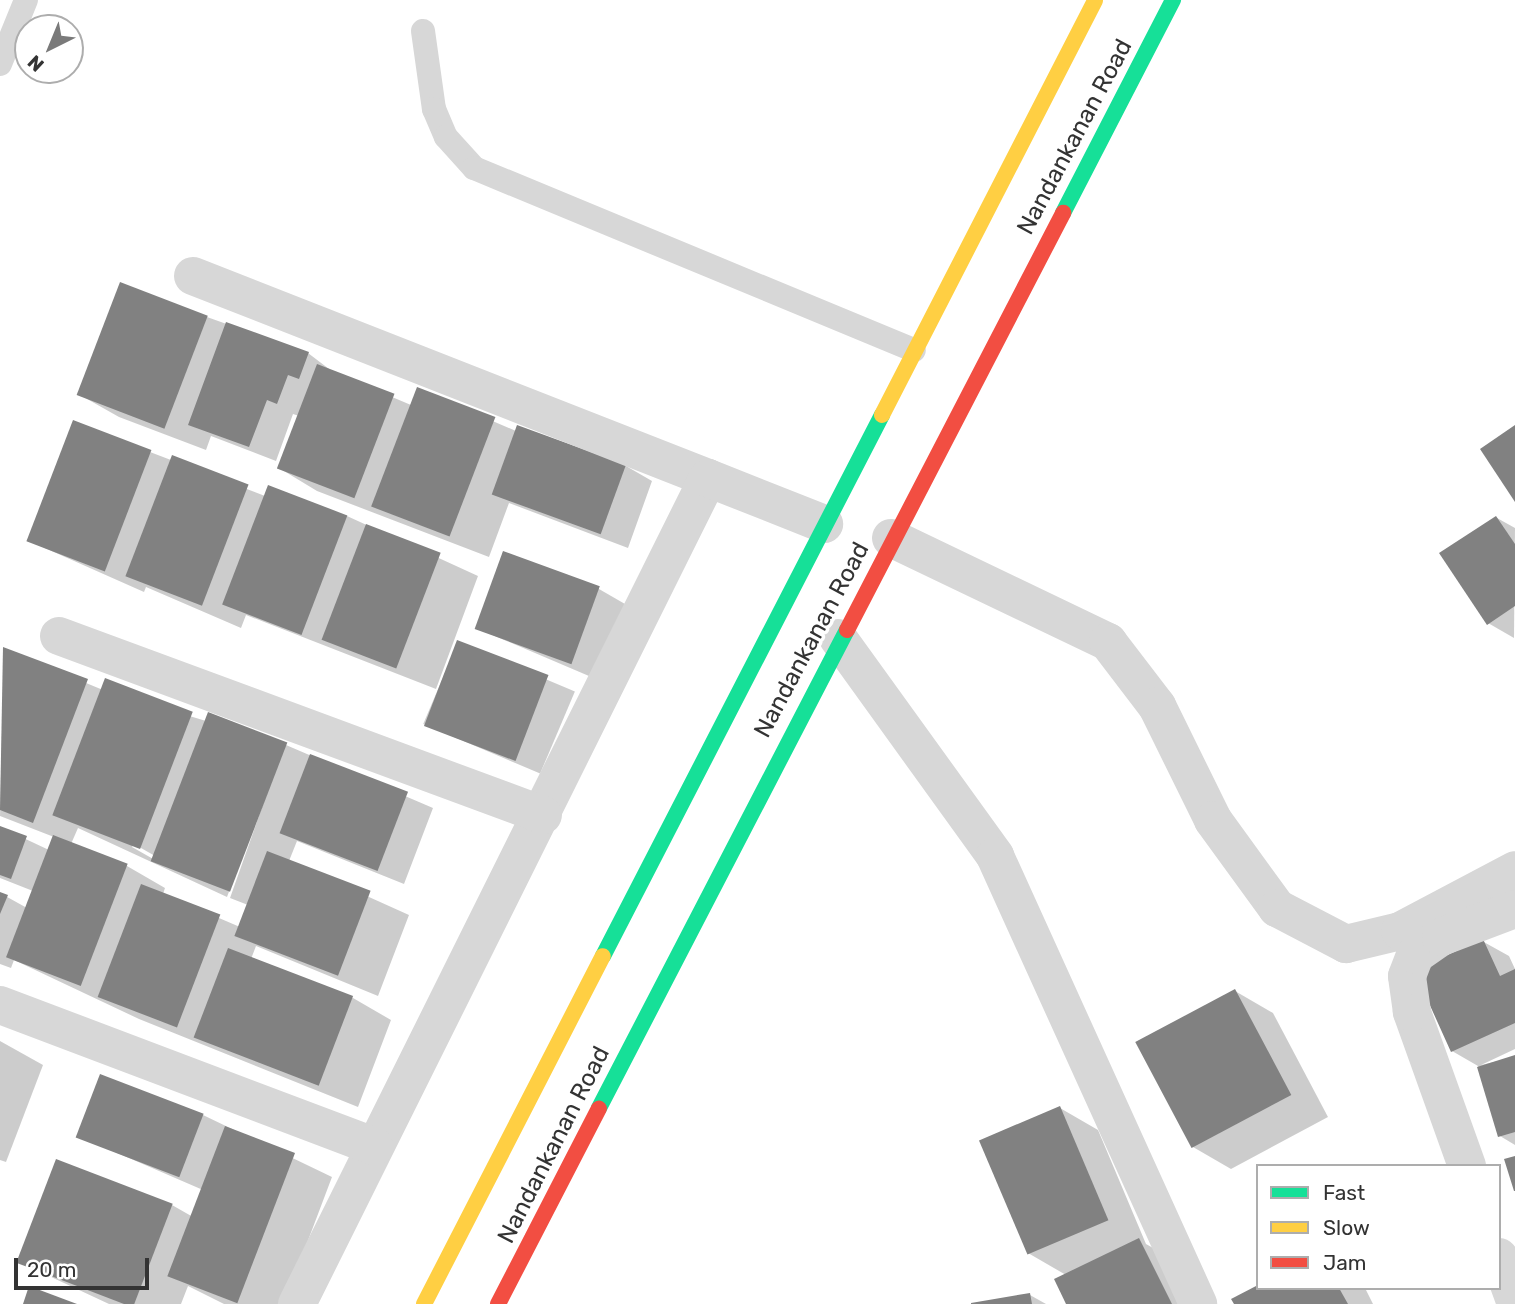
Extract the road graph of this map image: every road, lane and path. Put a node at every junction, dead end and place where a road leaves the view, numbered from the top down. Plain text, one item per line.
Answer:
1 (26, 0) edge
2 (1095, 0) edge
3 (1173, 0) edge
4 (423, 31) dead end
5 (0, 64) edge
6 (193, 276) dead end
7 (914, 350) junction
8 (708, 478) junction
9 (824, 524) junction
10 (891, 538) junction
11 (59, 636) dead end
12 (838, 638) junction
13 (543, 815) junction
14 (1515, 870) edge
15 (1515, 909) edge
16 (0, 1005) edge
17 (374, 1146) junction
18 (1466, 1164) edge
19 (1501, 1262) edge
20 (1515, 1301) edge
21 (500, 1303) edge
22 (297, 1304) edge
23 (424, 1304) edge
24 (1198, 1304) edge

1 - 5 lane
2 - 7 main road, Nandankanan Road
3 - 10 main road, Nandankanan Road
4 - 7 lane
6 - 8 street
7 - 9 main road, Nandankanan Road
8 - 9 street
8 - 13 street
9 - 23 main road, Nandankanan Road
10 - 12 main road, Nandankanan Road
10 - 14 street
11 - 13 street
12 - 21 main road, Nandankanan Road
12 - 24 street
13 - 17 street
15 - 18 street
16 - 17 street
17 - 22 street
19 - 20 street

